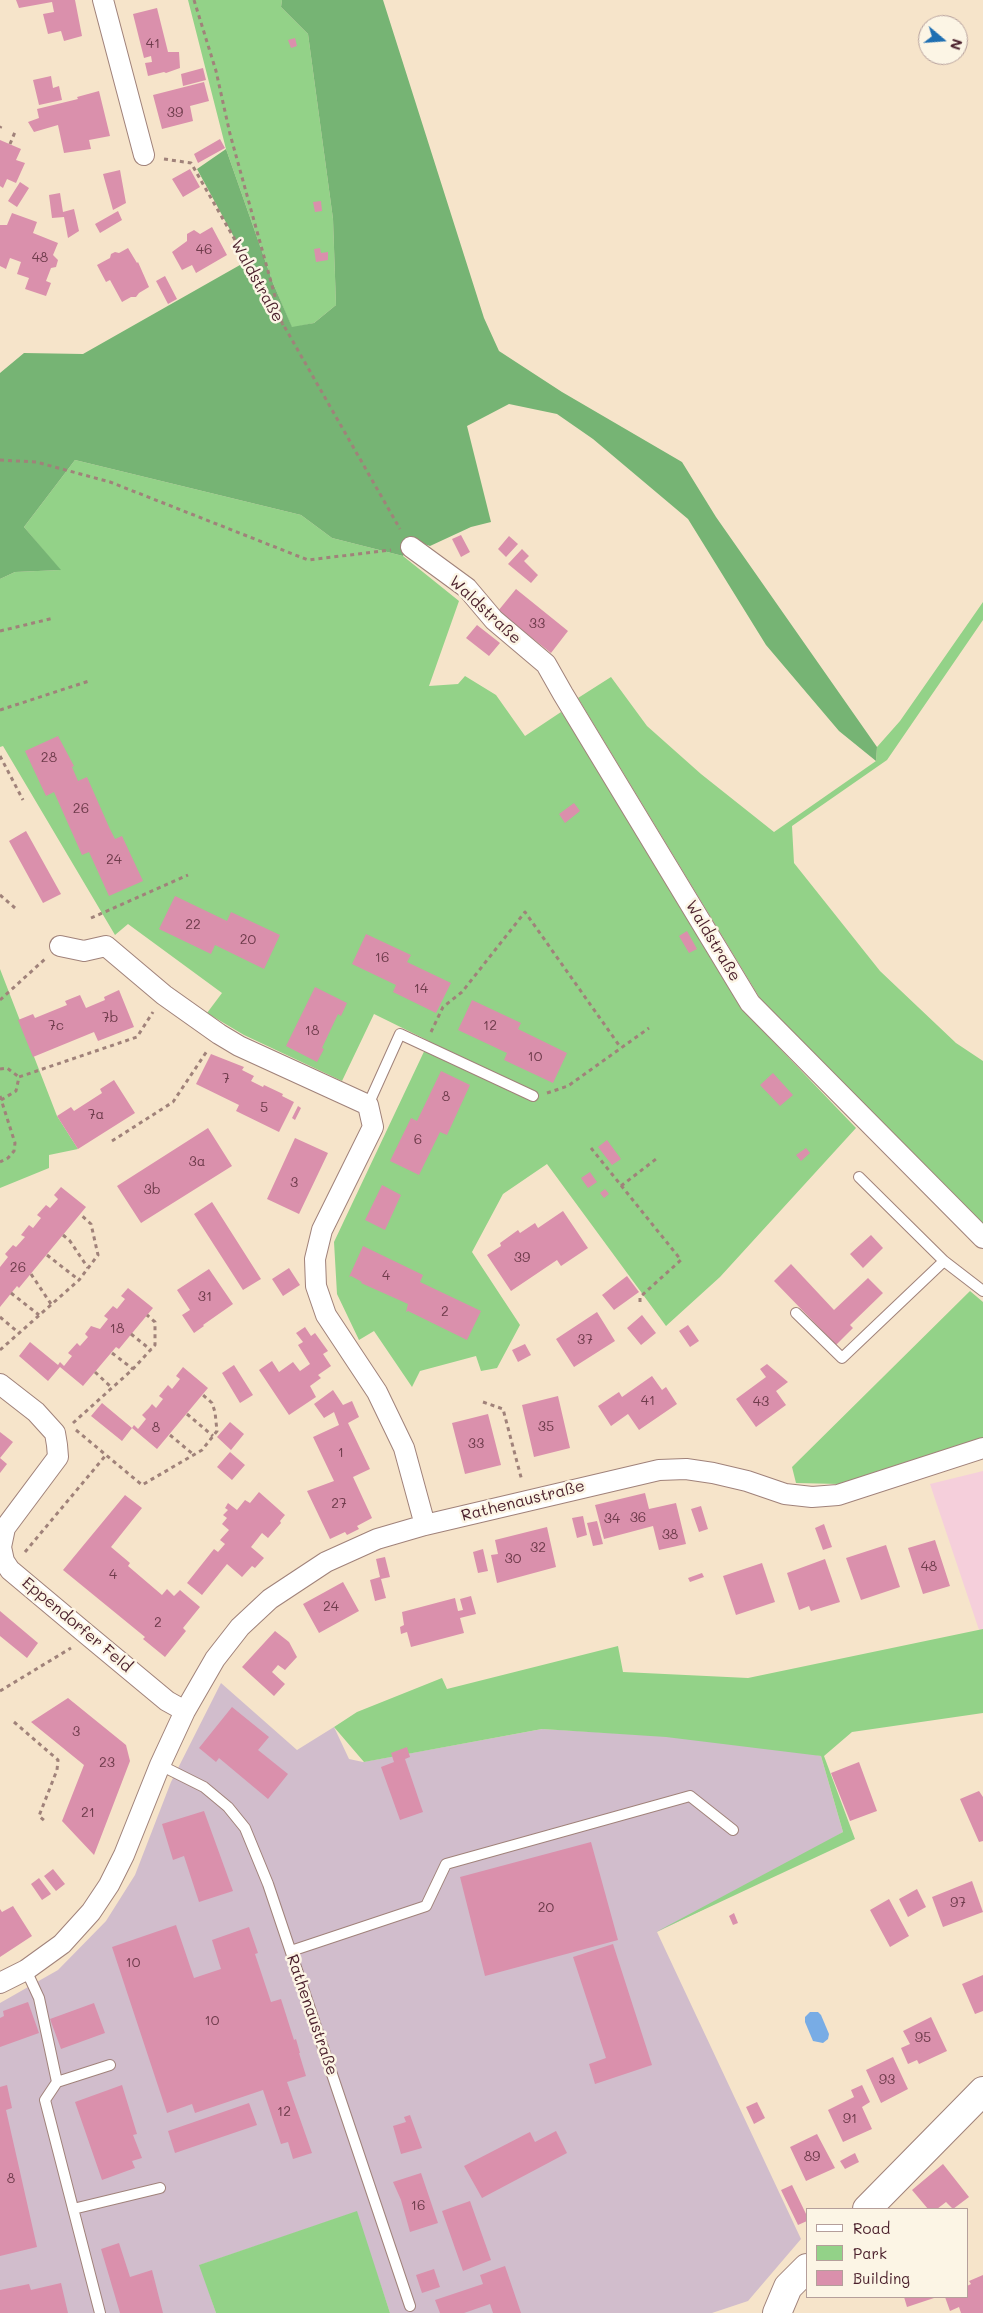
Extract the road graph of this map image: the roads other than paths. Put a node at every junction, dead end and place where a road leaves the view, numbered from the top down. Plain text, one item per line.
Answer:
1 (103, 0) edge
2 (144, 155) road end
3 (411, 547) road end
4 (60, 946) road end
5 (532, 1096) road end
6 (368, 1105) junction
7 (859, 1176) dead end
8 (983, 1238) edge
9 (944, 1261) junction
10 (983, 1291) edge
11 (796, 1313) dead end
12 (0, 1384) edge
13 (983, 1448) edge
14 (425, 1525) junction
15 (185, 1711) junction
16 (160, 1765) junction
17 (733, 1830) dead end
18 (291, 1951) junction
19 (26, 1970) junction
20 (0, 1983) edge
21 (110, 2065) dead end
22 (57, 2082) junction
23 (983, 2091) edge
24 (160, 2188) dead end
25 (868, 2208) edge
26 (73, 2209) junction
27 (806, 2269) edge
28 (410, 2306) dead end
29 (775, 2312) edge
30 (100, 2313) edge

1 - 2 street
3 - 8 street, Waldstraße
4 - 6 street
5 - 6 lane
6 - 14 street
7 - 9 lane
9 - 10 lane
9 - 11 lane
12 - 15 street, Eppendorfer Feld
13 - 14 street, Rathenaustraße
14 - 15 street, Rathenaustraße
15 - 16 street, Rathenaustraße
16 - 18 lane, Rathenaustraße
16 - 19 street, Rathenaustraße
17 - 18 lane
18 - 28 lane, Rathenaustraße
19 - 20 street, Rathenaustraße
19 - 22 lane
21 - 22 lane
22 - 26 lane
23 - 25 street
24 - 26 lane
26 - 30 lane
27 - 29 street

